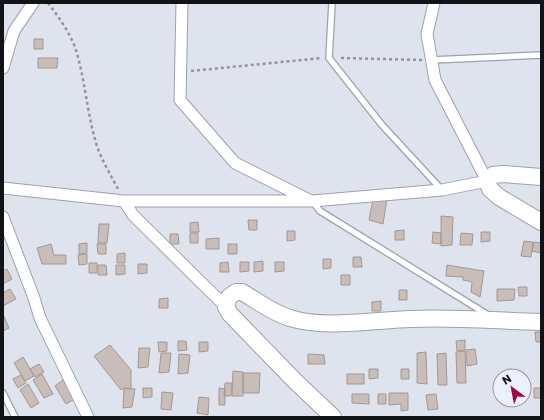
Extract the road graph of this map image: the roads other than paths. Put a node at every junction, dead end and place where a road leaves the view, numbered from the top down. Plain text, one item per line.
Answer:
1 (33, 3) edge
2 (182, 3) edge
3 (332, 3) edge
4 (434, 3) edge
5 (541, 55) edge
6 (432, 60) junction
7 (3, 68) edge
8 (541, 176) edge
9 (487, 181) junction
10 (3, 188) edge
11 (442, 190) junction
12 (124, 201) junction
13 (312, 201) junction
14 (3, 217) edge
15 (541, 222) edge
16 (226, 307) junction
17 (497, 321) junction
18 (541, 322) edge
19 (3, 393) edge
20 (15, 417) edge
21 (88, 417) edge
22 (333, 417) edge

1 - 7 street
2 - 13 street
3 - 11 lane
4 - 6 street
5 - 6 lane
6 - 9 street
8 - 9 street
9 - 11 street
9 - 15 street
10 - 12 street
11 - 13 street
12 - 13 street
12 - 16 street
13 - 17 lane
14 - 21 street
16 - 17 street
16 - 22 street
17 - 18 street
19 - 20 lane

